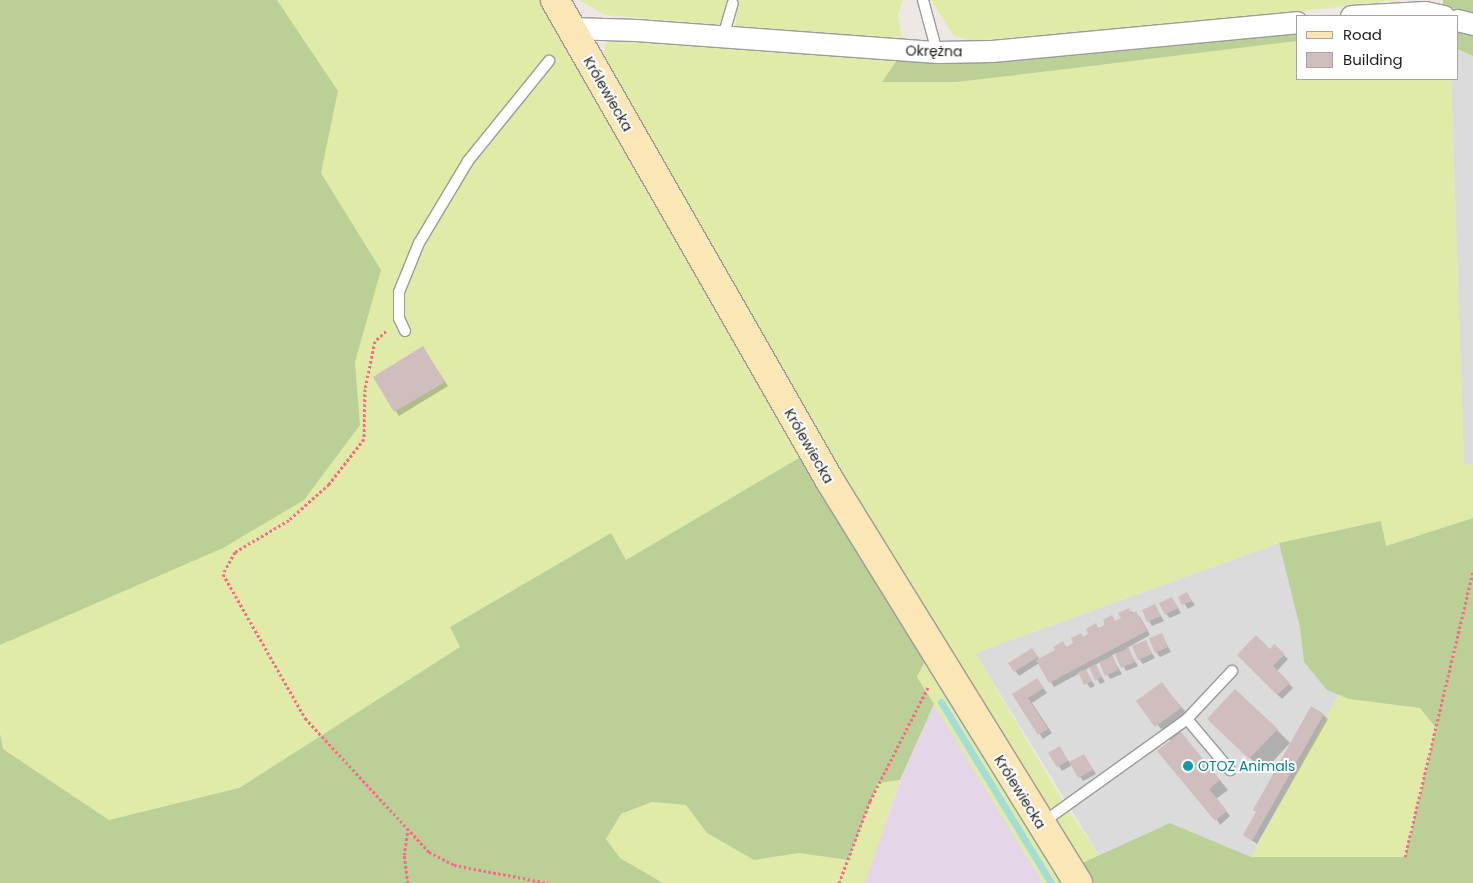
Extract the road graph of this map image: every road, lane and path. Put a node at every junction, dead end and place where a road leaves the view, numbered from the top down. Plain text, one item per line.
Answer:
1 (555, 0) edge
2 (923, 0) edge
3 (733, 3) dead end
4 (1370, 15) edge
5 (1439, 15) edge
6 (1458, 20) edge
7 (1296, 22) edge
8 (1473, 24) edge
9 (571, 28) junction
10 (723, 37) junction
11 (937, 52) junction
12 (549, 61) dead end
13 (399, 318) junction
14 (405, 331) dead end
15 (1473, 571) edge
16 (940, 665) junction
17 (1232, 671) dead end
18 (1187, 719) junction
19 (1230, 770) dead end
20 (1040, 824) junction
21 (408, 830) junction
22 (1406, 857) dead end
23 (408, 883) edge
24 (548, 883) edge
25 (839, 883) edge
26 (1078, 883) edge

1 - 9 main road, Królewiecka
2 - 11 lane
3 - 10 lane
4 - 5 street
6 - 8 street
7 - 11 street, Okrężna
9 - 10 street, Okrężna
9 - 16 main road, Królewiecka
10 - 11 street, Okrężna
12 - 13 lane
13 - 14 lane
13 - 21 path
15 - 22 path
16 - 20 main road, Królewiecka
16 - 25 path
17 - 18 lane
18 - 19 lane
18 - 20 lane
20 - 26 main road, Królewiecka
21 - 23 path
21 - 24 path

